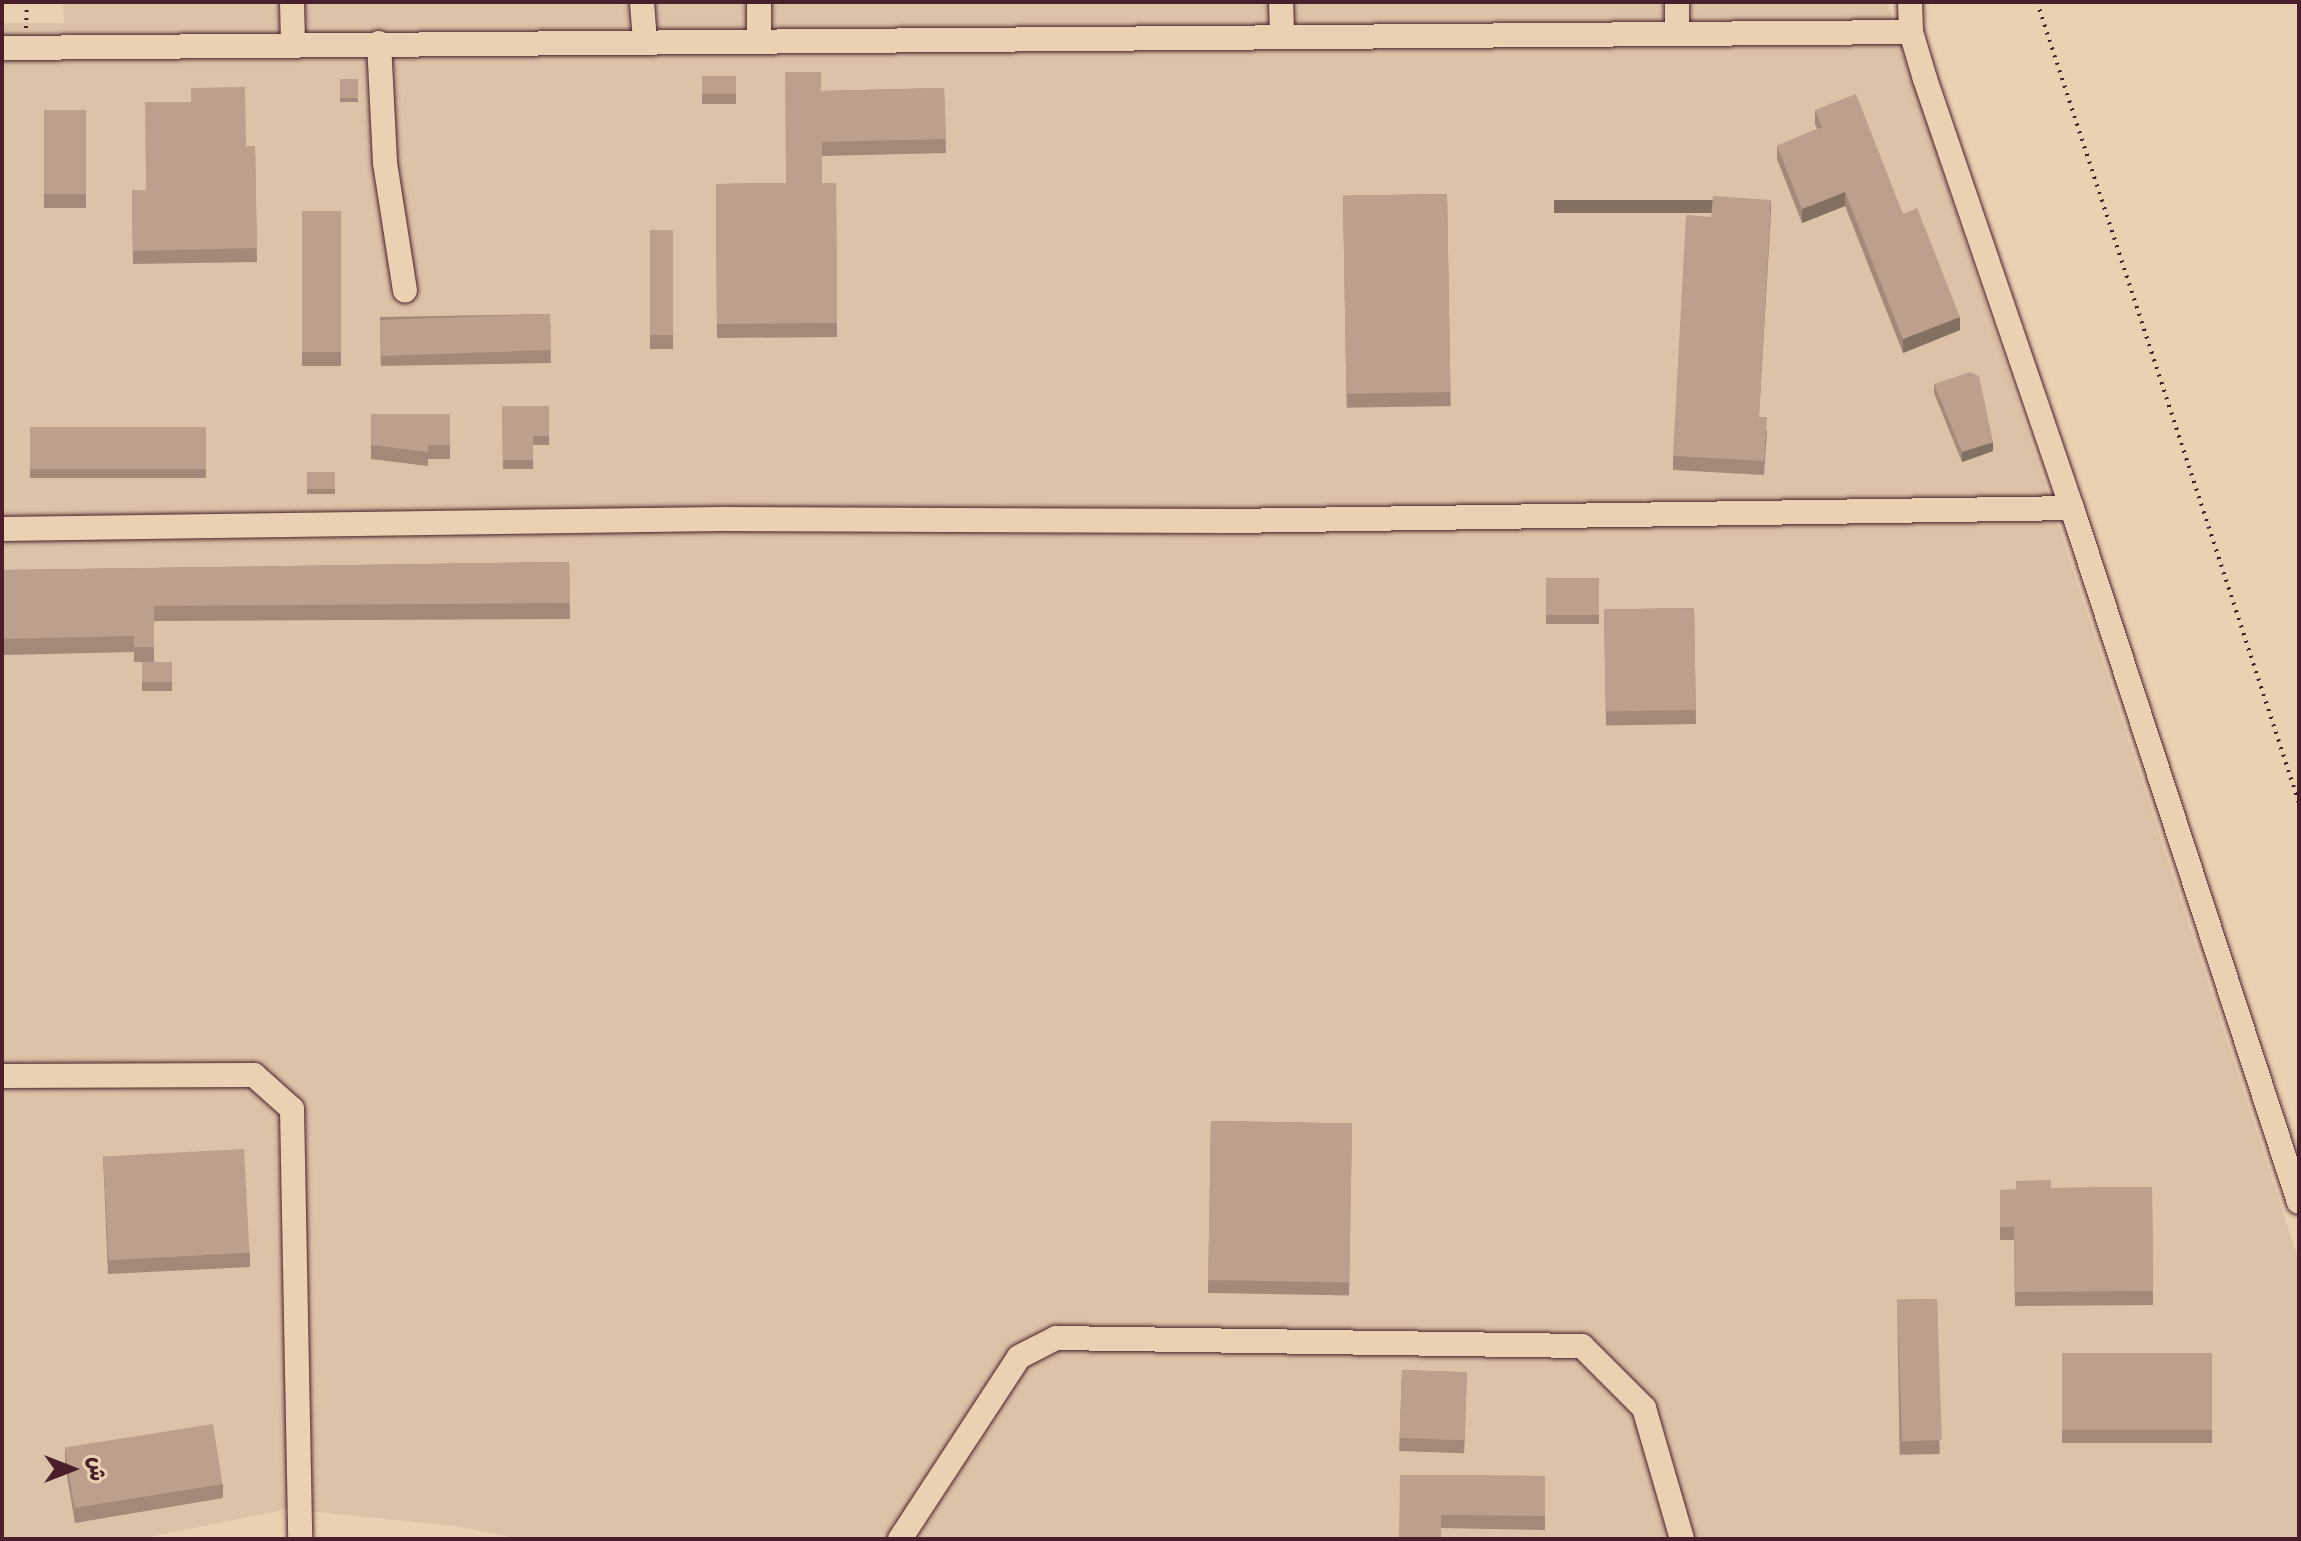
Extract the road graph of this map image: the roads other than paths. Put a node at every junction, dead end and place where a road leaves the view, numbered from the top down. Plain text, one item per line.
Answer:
1 (292, 2) edge
2 (642, 2) edge
3 (759, 2) edge
4 (1281, 2) edge
5 (1677, 2) edge
6 (1910, 2) edge
7 (1911, 32) junction
8 (1677, 33) junction
9 (1282, 37) junction
10 (759, 41) junction
11 (645, 42) junction
12 (379, 43) junction
13 (293, 44) junction
14 (2, 48) edge
15 (405, 290) dead end
16 (2072, 508) junction
17 (2, 529) edge
18 (2, 1076) edge
19 (2299, 1202) edge
20 (300, 1539) edge
21 (900, 1539) edge
22 (1682, 1539) edge

1 - 13 street
2 - 11 street
3 - 10 street
4 - 9 street
5 - 8 street
6 - 7 street
7 - 8 street
7 - 16 street
8 - 9 street
9 - 10 street
10 - 11 street
11 - 12 street
12 - 13 street
12 - 15 street
13 - 14 street
16 - 17 street
16 - 19 street
18 - 20 street
21 - 22 street

